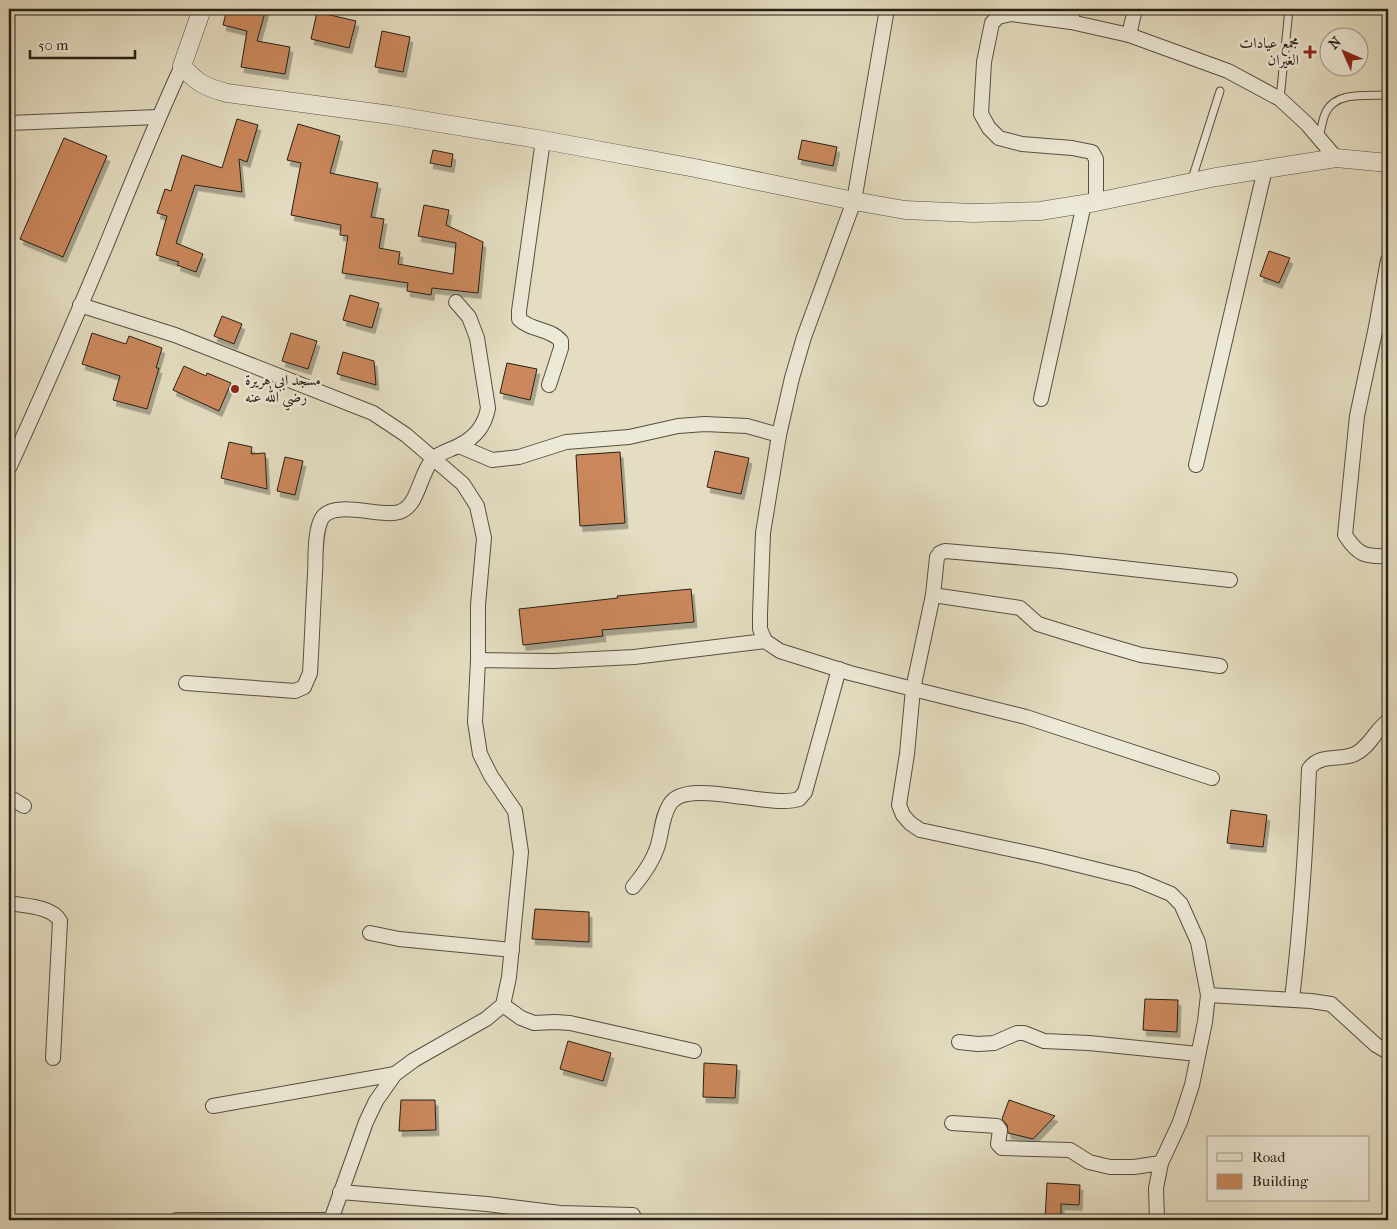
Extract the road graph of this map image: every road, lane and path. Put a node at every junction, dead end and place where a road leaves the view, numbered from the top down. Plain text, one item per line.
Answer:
1 (202, 9) edge
2 (887, 9) edge
3 (1135, 9) edge
4 (1289, 9) edge
5 (1072, 15) edge
6 (1129, 35) junction
7 (182, 66) junction
8 (1220, 91) dead end
9 (1388, 95) edge
10 (1280, 99) junction
11 (158, 117) junction
12 (9, 123) edge
13 (543, 140) junction
14 (1319, 140) junction
15 (1336, 158) junction
16 (1388, 163) edge
17 (1265, 169) junction
18 (1191, 182) junction
19 (854, 201) junction
20 (1090, 203) junction
21 (1388, 260) edge
22 (456, 302) dead end
23 (80, 305) junction
24 (549, 385) dead end
25 (1040, 399) dead end
26 (779, 435) junction
27 (459, 446) junction
28 (434, 458) junction
29 (1196, 465) dead end
30 (9, 468) edge
31 (1388, 556) edge
32 (1230, 580) dead end
33 (933, 595) junction
34 (765, 641) junction
35 (478, 660) junction
36 (1220, 666) dead end
37 (839, 670) junction
38 (186, 683) dead end
39 (913, 689) junction
40 (1388, 721) edge
41 (1212, 778) dead end
42 (9, 796) edge
43 (24, 806) dead end
44 (633, 887) dead end
45 (9, 903) edge
46 (370, 933) dead end
47 (512, 950) junction
48 (1208, 995) junction
49 (1292, 999) junction
50 (503, 1004) junction
51 (959, 1042) dead end
52 (694, 1051) dead end
53 (1388, 1052) edge
54 (1198, 1054) junction
55 (53, 1058) dead end
56 (395, 1074) junction
57 (213, 1106) dead end
58 (952, 1123) dead end
59 (1161, 1163) junction
60 (340, 1192) junction
61 (633, 1215) dead end
62 (177, 1220) edge
63 (331, 1220) edge
64 (1157, 1220) edge

1 - 7 street
2 - 19 street
3 - 6 street
4 - 10 lane
5 - 6 street
5 - 20 street
6 - 10 street
7 - 11 street
7 - 13 street
8 - 18 lane
9 - 14 lane
10 - 14 street
11 - 12 street
11 - 23 street
13 - 19 street
13 - 24 street
14 - 15 street
15 - 16 street
15 - 17 street
17 - 18 street
17 - 29 street
18 - 20 street
19 - 20 street
19 - 26 street
20 - 25 street
21 - 31 street
22 - 27 street
23 - 28 street
23 - 30 street
26 - 27 street
26 - 34 street
27 - 28 street
28 - 35 street
28 - 38 street
32 - 33 street
33 - 36 street
33 - 39 street
34 - 35 street
34 - 37 street
35 - 47 street
37 - 39 street
37 - 44 street
39 - 41 street
39 - 48 street
40 - 49 street
42 - 43 street
45 - 55 street
46 - 47 street
47 - 50 street
48 - 49 street
48 - 54 street
49 - 53 street
50 - 52 street
50 - 56 street
51 - 54 street
54 - 59 street
56 - 57 street
56 - 60 street
58 - 59 street
59 - 64 street
60 - 61 street
60 - 63 street
62 - 63 street

